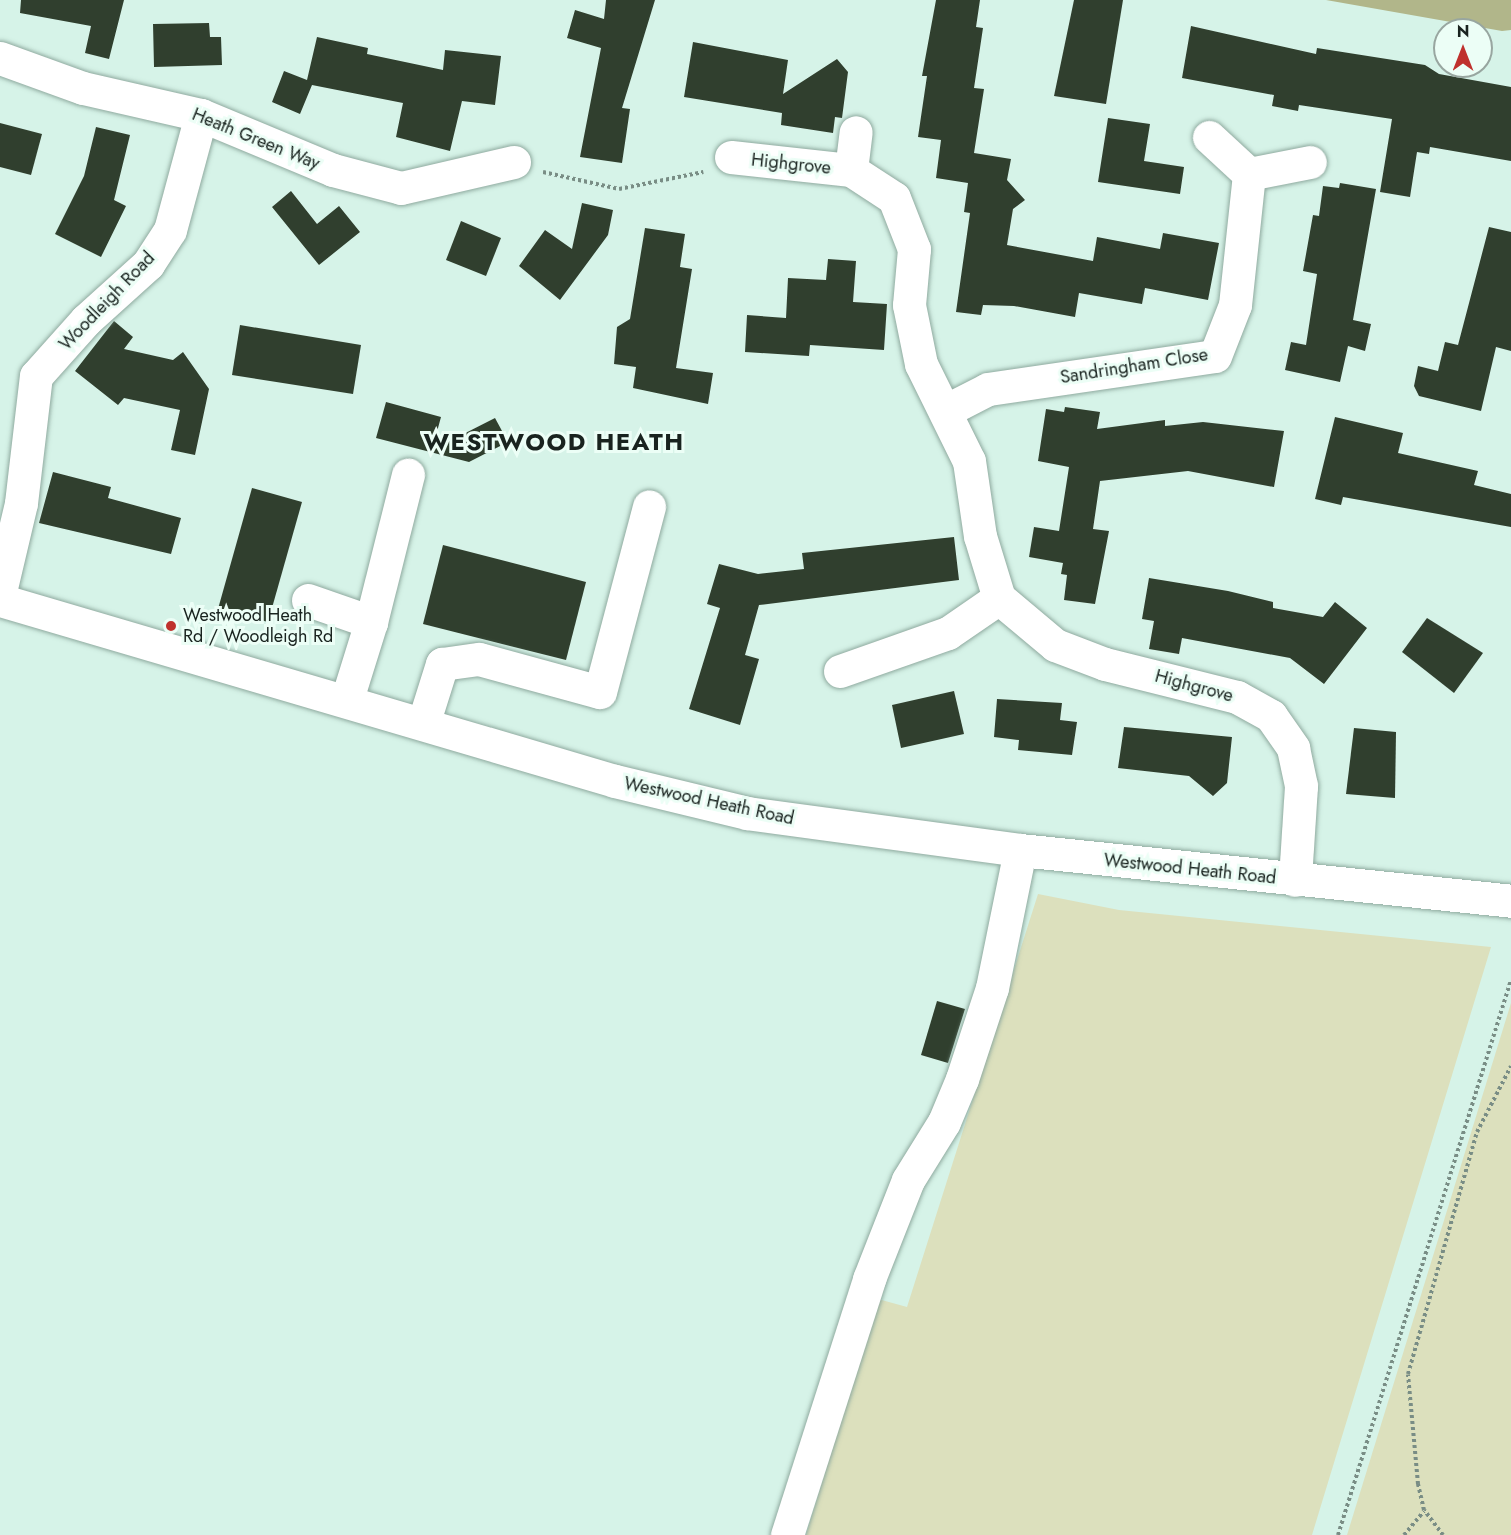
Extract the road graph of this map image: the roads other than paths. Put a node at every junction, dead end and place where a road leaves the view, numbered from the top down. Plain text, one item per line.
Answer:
1 (0, 58) edge
2 (201, 115) junction
3 (856, 132) dead end
4 (1209, 137) dead end
5 (731, 158) road end
6 (514, 162) road end
7 (1310, 162) dead end
8 (851, 170) junction
9 (1249, 174) junction
10 (945, 411) junction
11 (408, 475) dead end
12 (649, 506) dead end
13 (0, 592) edge
14 (999, 598) junction
15 (0, 600) edge
16 (308, 600) dead end
17 (371, 622) junction
18 (840, 671) dead end
19 (347, 699) junction
20 (424, 721) junction
21 (1020, 850) junction
22 (1295, 880) junction
23 (1511, 902) edge
24 (787, 1535) edge

1 - 2 street, Heath Green Way
2 - 6 street, Heath Green Way
2 - 13 street, Woodleigh Road
3 - 8 street, Highgrove
4 - 9 street
5 - 8 street, Highgrove
7 - 9 street
8 - 10 street, Highgrove
9 - 10 street, Sandringham Close
10 - 14 street, Highgrove
11 - 17 street
12 - 20 street
14 - 18 street
14 - 22 street, Highgrove
15 - 19 street, Westwood Heath Road
16 - 17 street
17 - 19 street
19 - 20 street, Westwood Heath Road
20 - 21 street, Westwood Heath Road
21 - 22 street, Westwood Heath Road
21 - 24 street
22 - 23 street, Westwood Heath Road

